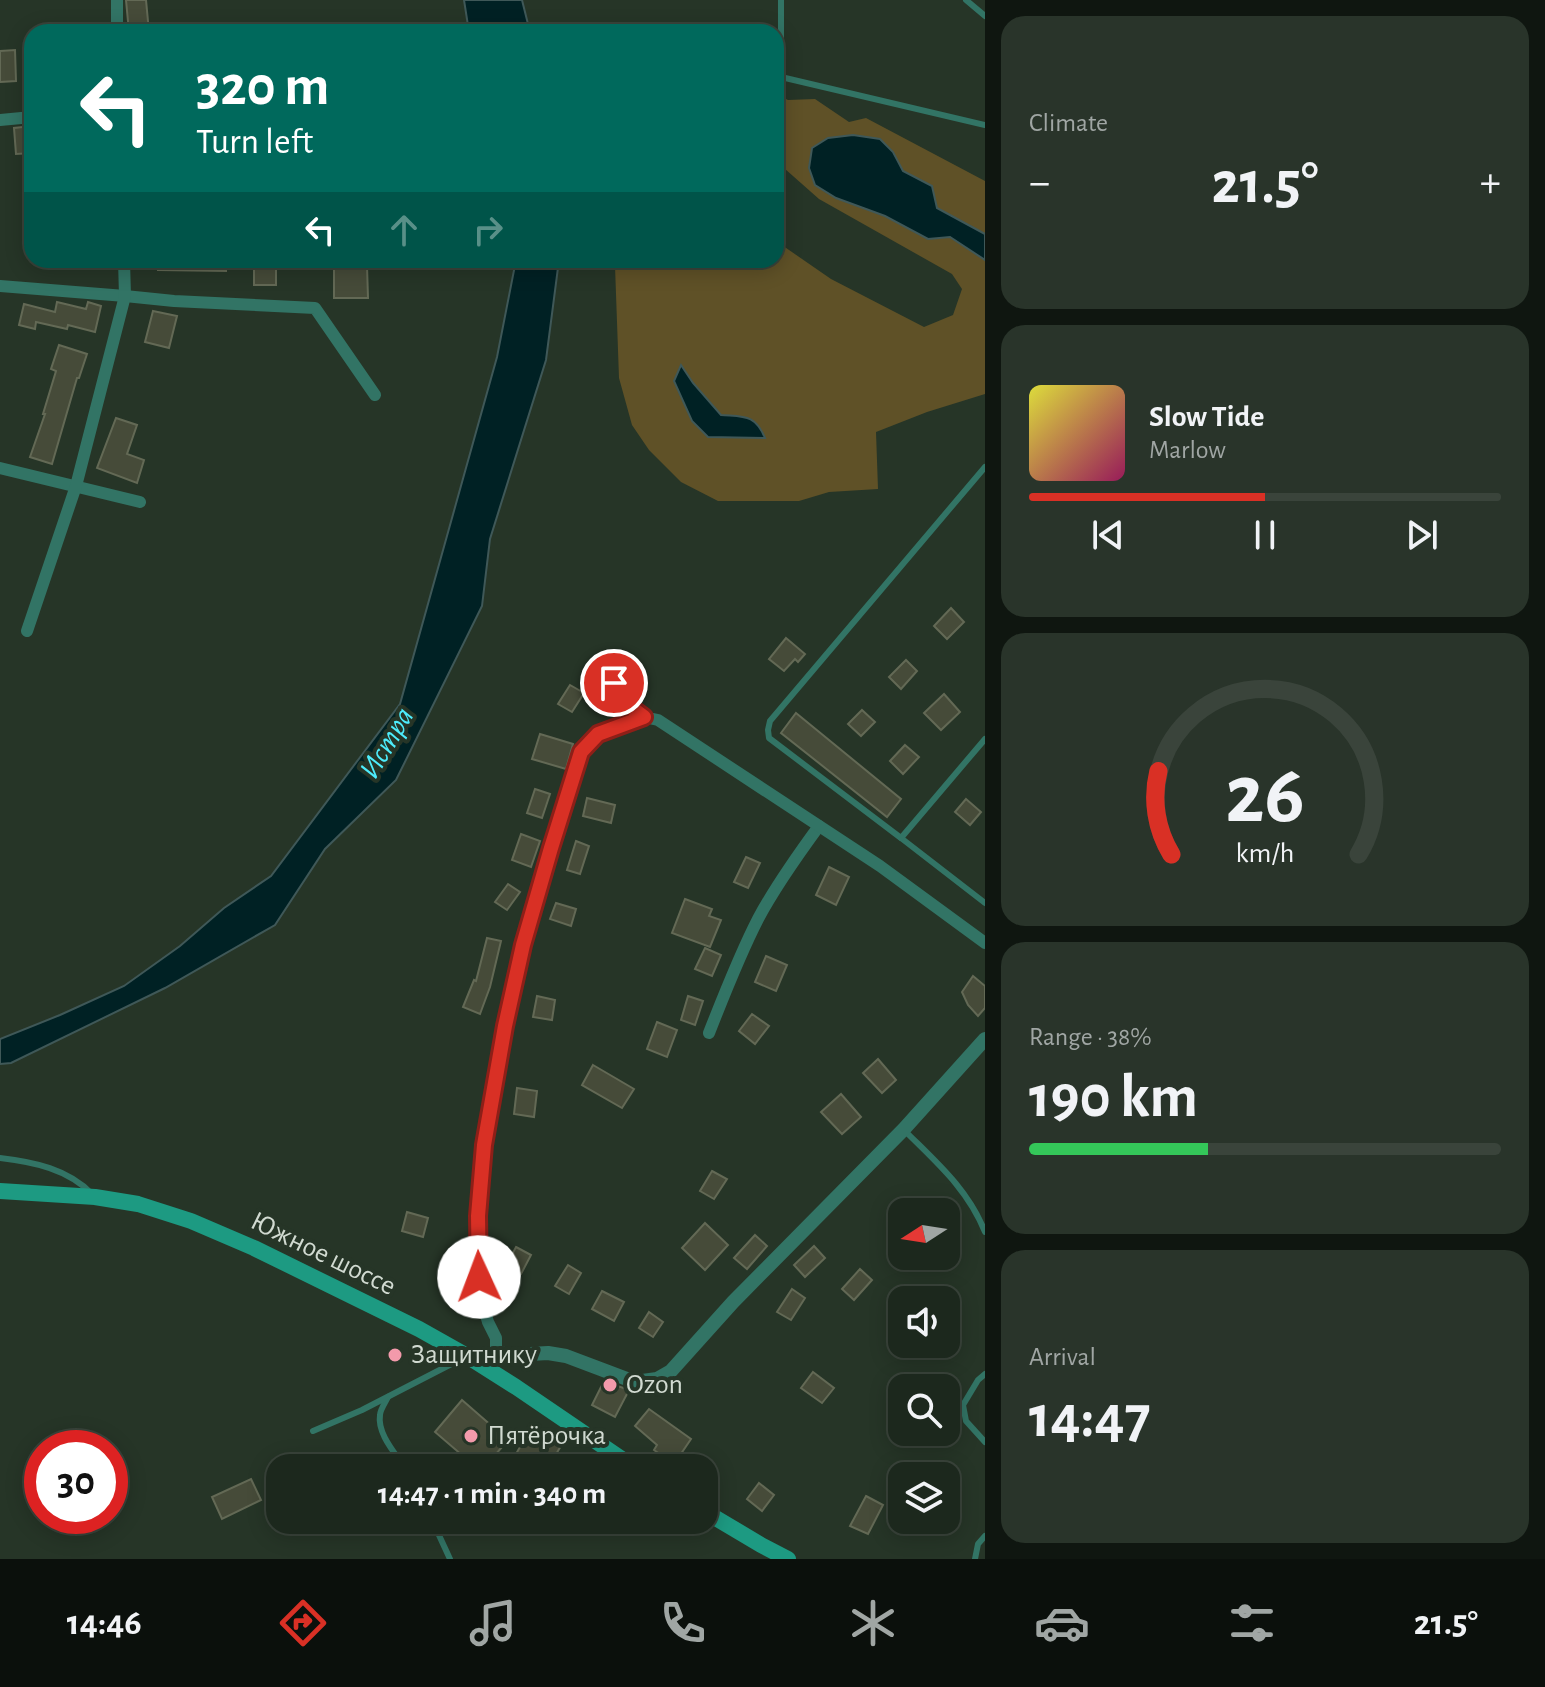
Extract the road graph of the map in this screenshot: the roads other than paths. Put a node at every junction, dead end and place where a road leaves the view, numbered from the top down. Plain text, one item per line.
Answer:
1 (117, 0) edge
2 (781, 0) edge
3 (966, 0) edge
4 (985, 16) edge
5 (117, 24) edge
6 (781, 24) edge
7 (784, 78) edge
8 (24, 118) edge
9 (0, 120) edge
10 (985, 125) edge
11 (124, 268) edge
12 (0, 286) edge
13 (125, 296) junction
14 (375, 395) dead end
15 (985, 467) edge
16 (0, 468) edge
17 (76, 486) junction
18 (140, 502) dead end
19 (27, 631) dead end
20 (614, 683) dead end
21 (644, 717) junction
22 (985, 739) edge
23 (819, 826) junction
24 (901, 838) junction
25 (985, 903) edge
26 (985, 943) edge
27 (709, 1033) dead end
28 (985, 1039) edge
29 (904, 1129) junction
30 (0, 1158) edge
31 (0, 1191) edge
32 (95, 1197) junction
33 (985, 1232) edge
34 (496, 1353) junction
35 (467, 1356) junction
36 (486, 1367) junction
37 (985, 1374) edge
38 (388, 1397) junction
39 (362, 1410) junction
40 (380, 1415) junction
41 (313, 1431) dead end
42 (985, 1442) edge
43 (396, 1454) edge
44 (614, 1454) edge
45 (718, 1519) edge
46 (438, 1534) edge
47 (985, 1536) edge
48 (450, 1559) edge
49 (788, 1559) edge
50 (975, 1559) edge

1 - 5 street
2 - 6 lane
3 - 4 lane
7 - 10 lane
8 - 9 street
11 - 13 street
12 - 13 street
13 - 14 street
13 - 17 street
15 - 24 lane
16 - 17 street
17 - 18 street
17 - 19 street
20 - 21 street
21 - 23 street
21 - 34 street
22 - 24 lane
23 - 26 street
23 - 27 street
24 - 25 lane
28 - 29 street
29 - 33 lane
29 - 34 street
30 - 32 lane
31 - 32 main road, Южное шоссе
32 - 35 main road, Южное шоссе
34 - 36 street
35 - 36 main road, Южное шоссе
35 - 38 lane
36 - 44 main road, Южное шоссе
37 - 42 lane
38 - 39 lane
38 - 40 lane
39 - 40 lane
39 - 41 lane
40 - 43 lane
45 - 49 main road
46 - 48 lane
47 - 50 lane

